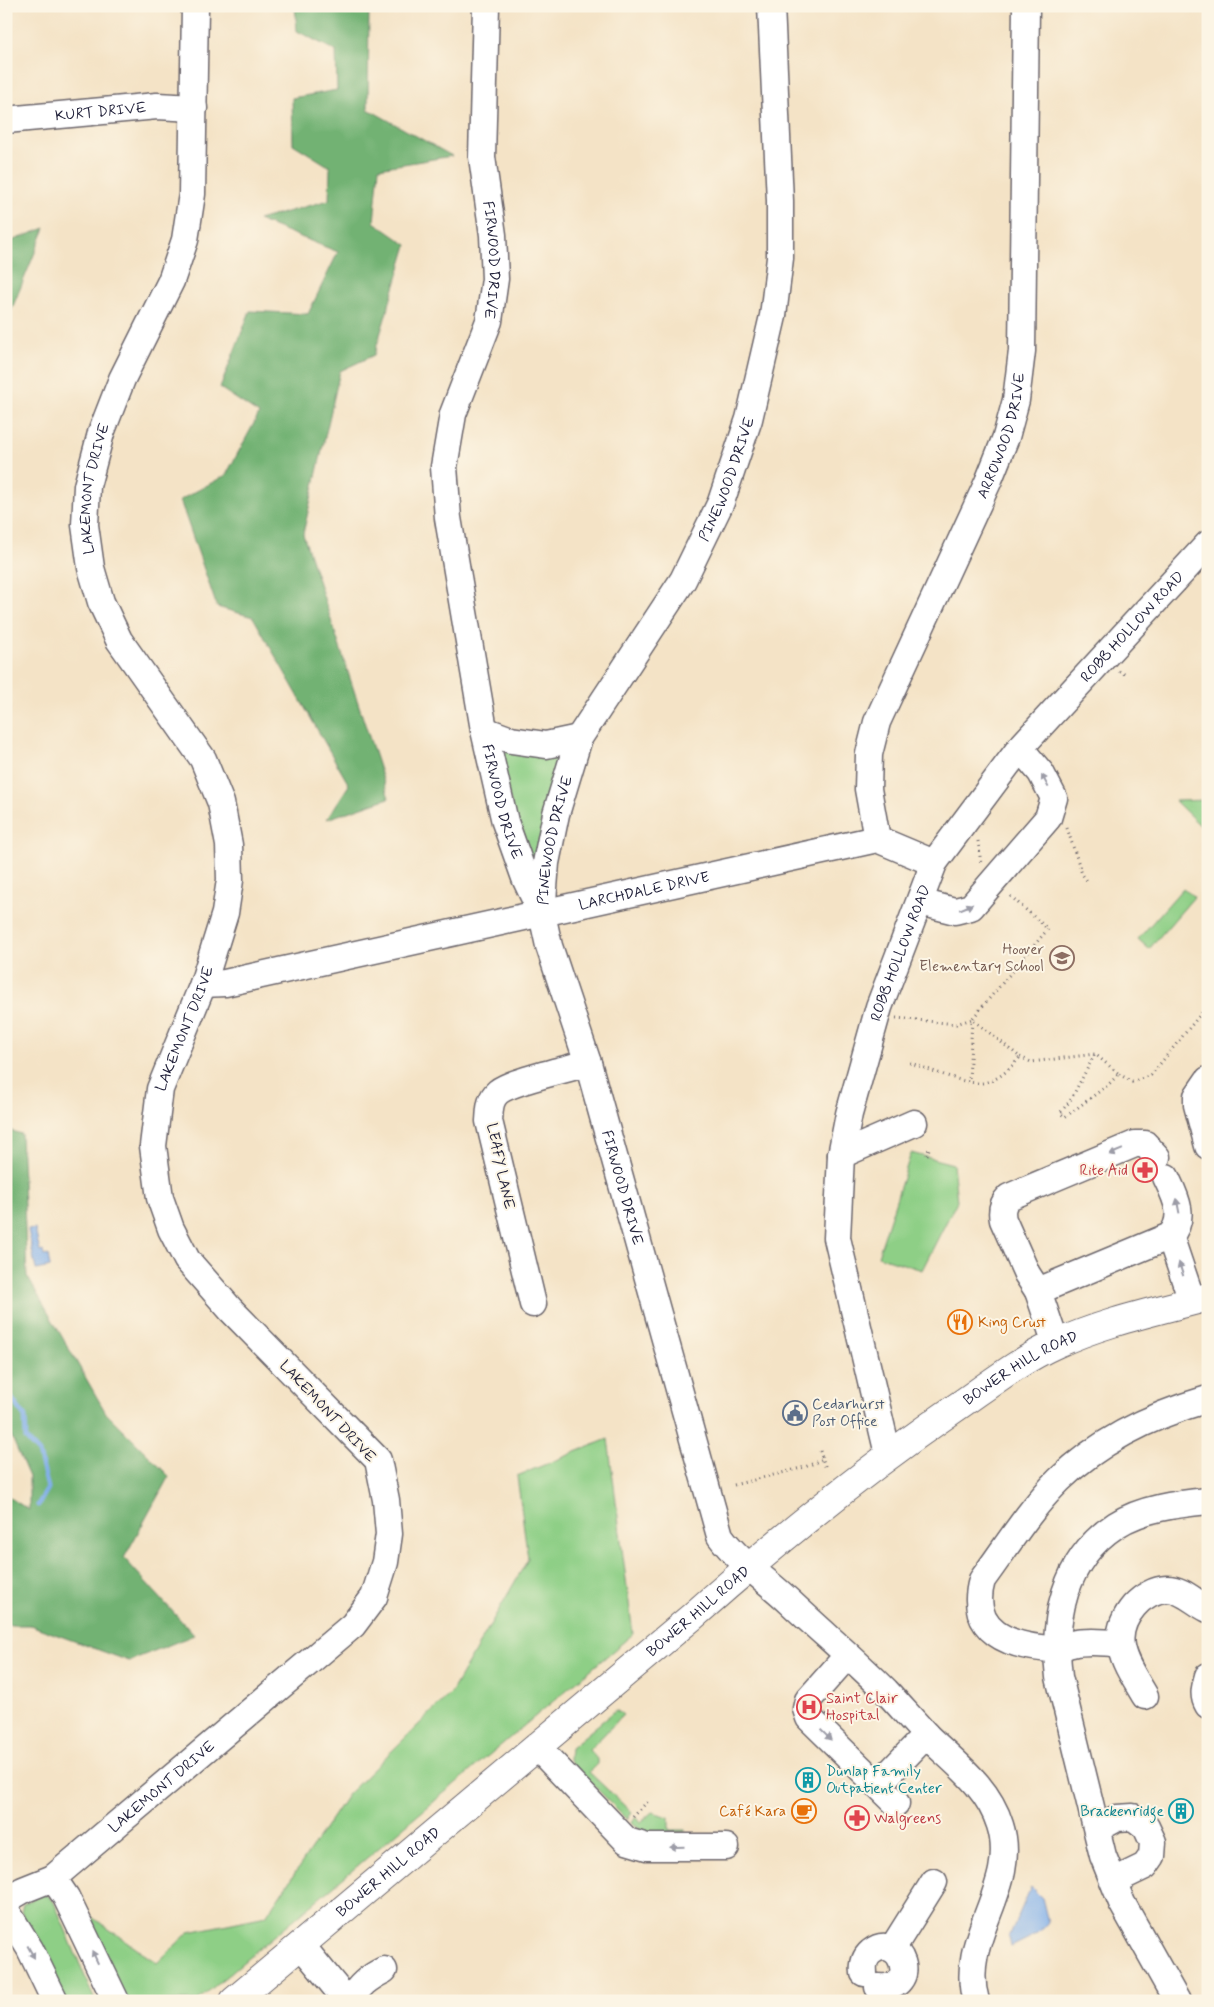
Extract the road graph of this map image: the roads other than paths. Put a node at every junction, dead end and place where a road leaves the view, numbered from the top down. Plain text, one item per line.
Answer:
1 (195, 6) edge
2 (486, 6) edge
3 (771, 6) edge
4 (1026, 6) edge
5 (194, 108) junction
6 (6, 120) edge
7 (1208, 544) edge
8 (484, 730) junction
9 (579, 738) junction
10 (1020, 748) junction
11 (877, 839) junction
12 (934, 863) junction
13 (920, 902) junction
14 (542, 914) junction
15 (203, 984) junction
16 (588, 1063) junction
17 (1208, 1080) edge
18 (914, 1123) dead end
19 (1208, 1146) edge
20 (841, 1154) junction
21 (1170, 1236) junction
22 (1038, 1291) junction
23 (1200, 1299) edge
24 (533, 1304) dead end
25 (1056, 1344) junction
26 (1208, 1398) edge
27 (888, 1454) junction
28 (1208, 1501) edge
29 (749, 1566) junction
30 (1208, 1609) edge
31 (1119, 1642) junction
32 (1056, 1649) junction
33 (847, 1656) junction
34 (1208, 1676) edge
35 (1145, 1696) dead end
36 (1208, 1705) edge
37 (926, 1735) junction
38 (537, 1747) junction
39 (878, 1785) junction
40 (896, 1803) dead end
41 (1096, 1828) junction
42 (726, 1847) dead end
43 (53, 1878) junction
44 (1114, 1881) junction
45 (934, 1882) dead end
46 (6, 1900) edge
47 (6, 1910) edge
48 (301, 1945) junction
49 (892, 1949) junction
50 (888, 1986) edge
51 (55, 2001) edge
52 (116, 2001) edge
53 (234, 2001) edge
54 (348, 2001) edge
55 (354, 2001) edge
56 (976, 2001) edge
57 (1177, 2001) edge

1 - 5 street, LAKEMONT DRIVE
2 - 8 street, FIRWOOD DRIVE
3 - 9 street, PINEWOOD DRIVE
4 - 11 street, ARROWOOD DRIVE
5 - 6 street, KURT DRIVE
5 - 15 street, LAKEMONT DRIVE
7 - 10 street, ROBB HOLLOW ROAD
8 - 9 street
8 - 14 street, FIRWOOD DRIVE
9 - 14 street, PINEWOOD DRIVE
10 - 12 street, ROBB HOLLOW ROAD
13 -> 10 street
11 - 12 street
11 - 14 street, LARCHDALE DRIVE
12 - 13 street, ROBB HOLLOW ROAD
13 - 20 street, ROBB HOLLOW ROAD
14 - 15 street, LARCHDALE DRIVE
14 - 16 street, FIRWOOD DRIVE
15 - 43 street, LAKEMONT DRIVE
16 - 24 street, LEAFY LANE
16 - 29 street, FIRWOOD DRIVE
17 - 19 street
18 - 20 street
20 - 27 street, ROBB HOLLOW ROAD
21 - 22 street
21 -> 22 street
23 -> 21 street
22 - 25 street
23 - 25 main road, BOWER HILL ROAD
25 - 27 main road, BOWER HILL ROAD
26 - 32 street
27 - 29 main road, BOWER HILL ROAD
28 - 32 street
29 - 33 street, FIRWOOD DRIVE
29 - 38 main road, BOWER HILL ROAD
30 - 31 street
31 - 32 street
31 - 35 street
32 - 41 street
33 - 37 street, FIRWOOD DRIVE
33 -> 39 street
34 - 36 street
37 - 39 street
37 - 56 street, FIRWOOD DRIVE
42 -> 38 street
38 - 48 main road, BOWER HILL ROAD
39 - 40 street
41 - 44 street
41 - 44 street
43 - 46 street, LAKEMONT DRIVE
52 -> 43 street
44 - 57 street
45 - 49 street
47 -> 51 street
48 - 53 main road, BOWER HILL ROAD
48 - 54 street
49 - 50 street
49 - 50 street
54 - 55 street

